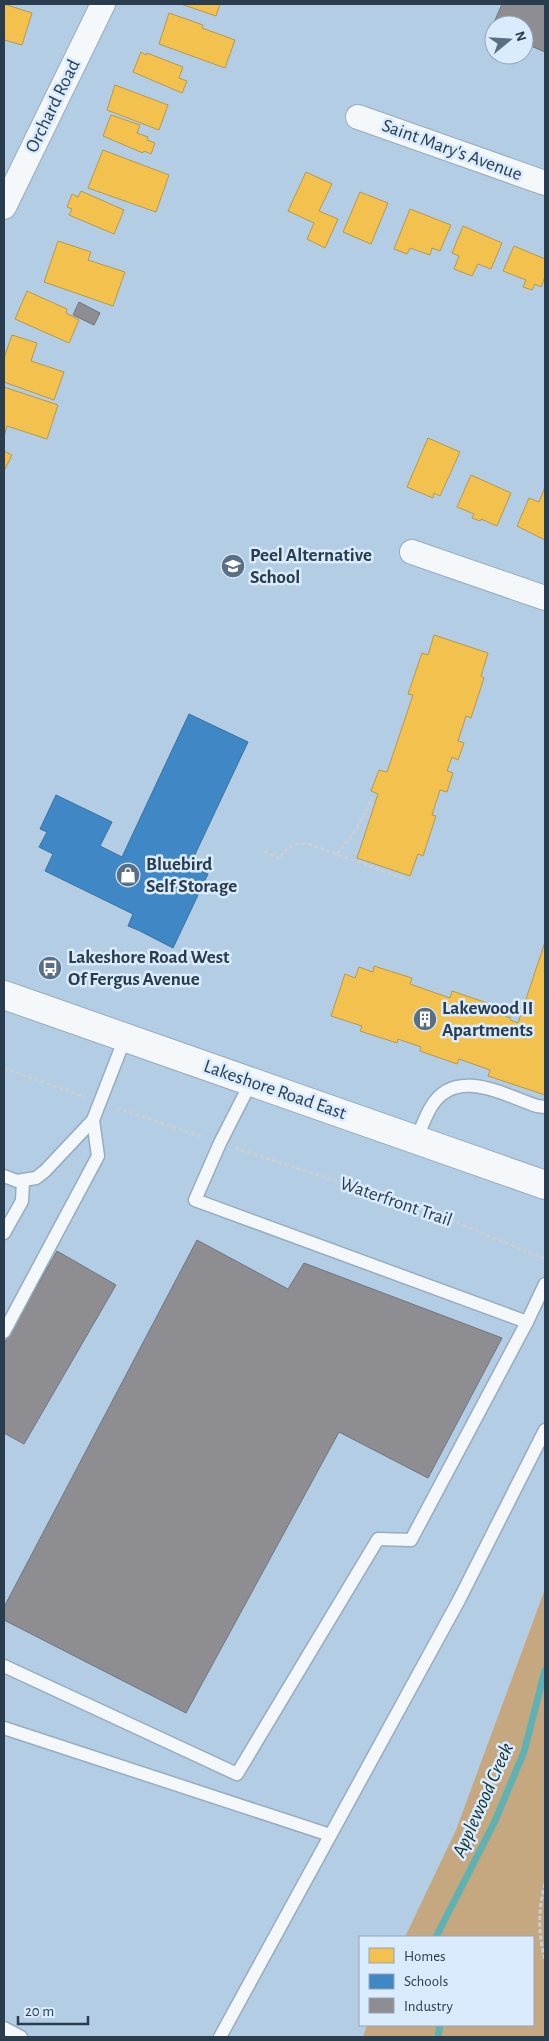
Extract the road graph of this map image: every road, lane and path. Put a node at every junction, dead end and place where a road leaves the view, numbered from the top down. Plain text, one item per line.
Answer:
1 (103, 4) edge
2 (358, 117) dead end
3 (545, 183) edge
4 (4, 207) edge
5 (412, 552) dead end
6 (545, 598) edge
7 (372, 797) dead end
8 (264, 851) dead end
9 (337, 854) junction
10 (405, 879) dead end
11 (4, 995) edge
12 (126, 1038) junction
13 (4, 1068) edge
14 (251, 1082) junction
15 (77, 1094) dead end
16 (545, 1107) edge
17 (125, 1111) dead end
18 (93, 1120) junction
19 (194, 1134) dead end
20 (416, 1140) junction
21 (245, 1152) dead end
22 (4, 1176) edge
23 (22, 1181) junction
24 (545, 1185) edge
25 (4, 1232) edge
26 (545, 1259) edge
27 (545, 1284) edge
28 (527, 1322) junction
29 (4, 1332) edge
30 (545, 1430) edge
31 (4, 1666) edge
32 (4, 1728) edge
33 (330, 1835) junction
34 (545, 1884) edge
35 (545, 1959) edge
36 (4, 2028) edge
37 (22, 2037) edge
38 (220, 2037) edge

1 - 4 street, Orchard Road
2 - 3 street, Saint Mary's Avenue
5 - 6 street
7 - 9 path
8 - 9 path
9 - 10 path
11 - 12 main road, Lakeshore Road East
12 - 14 main road, Lakeshore Road East
12 - 18 lane
13 - 15 path
14 - 20 main road, Lakeshore Road East
14 - 28 lane
16 - 20 lane
17 - 19 path
18 - 23 lane
18 - 29 lane
20 - 24 main road, Lakeshore Road East
21 - 26 path, Waterfront Trail
22 - 23 lane
23 - 25 lane
27 - 28 lane
28 - 31 lane
30 - 33 lane
32 - 33 lane
33 - 38 lane
34 - 35 path
36 - 37 lane

